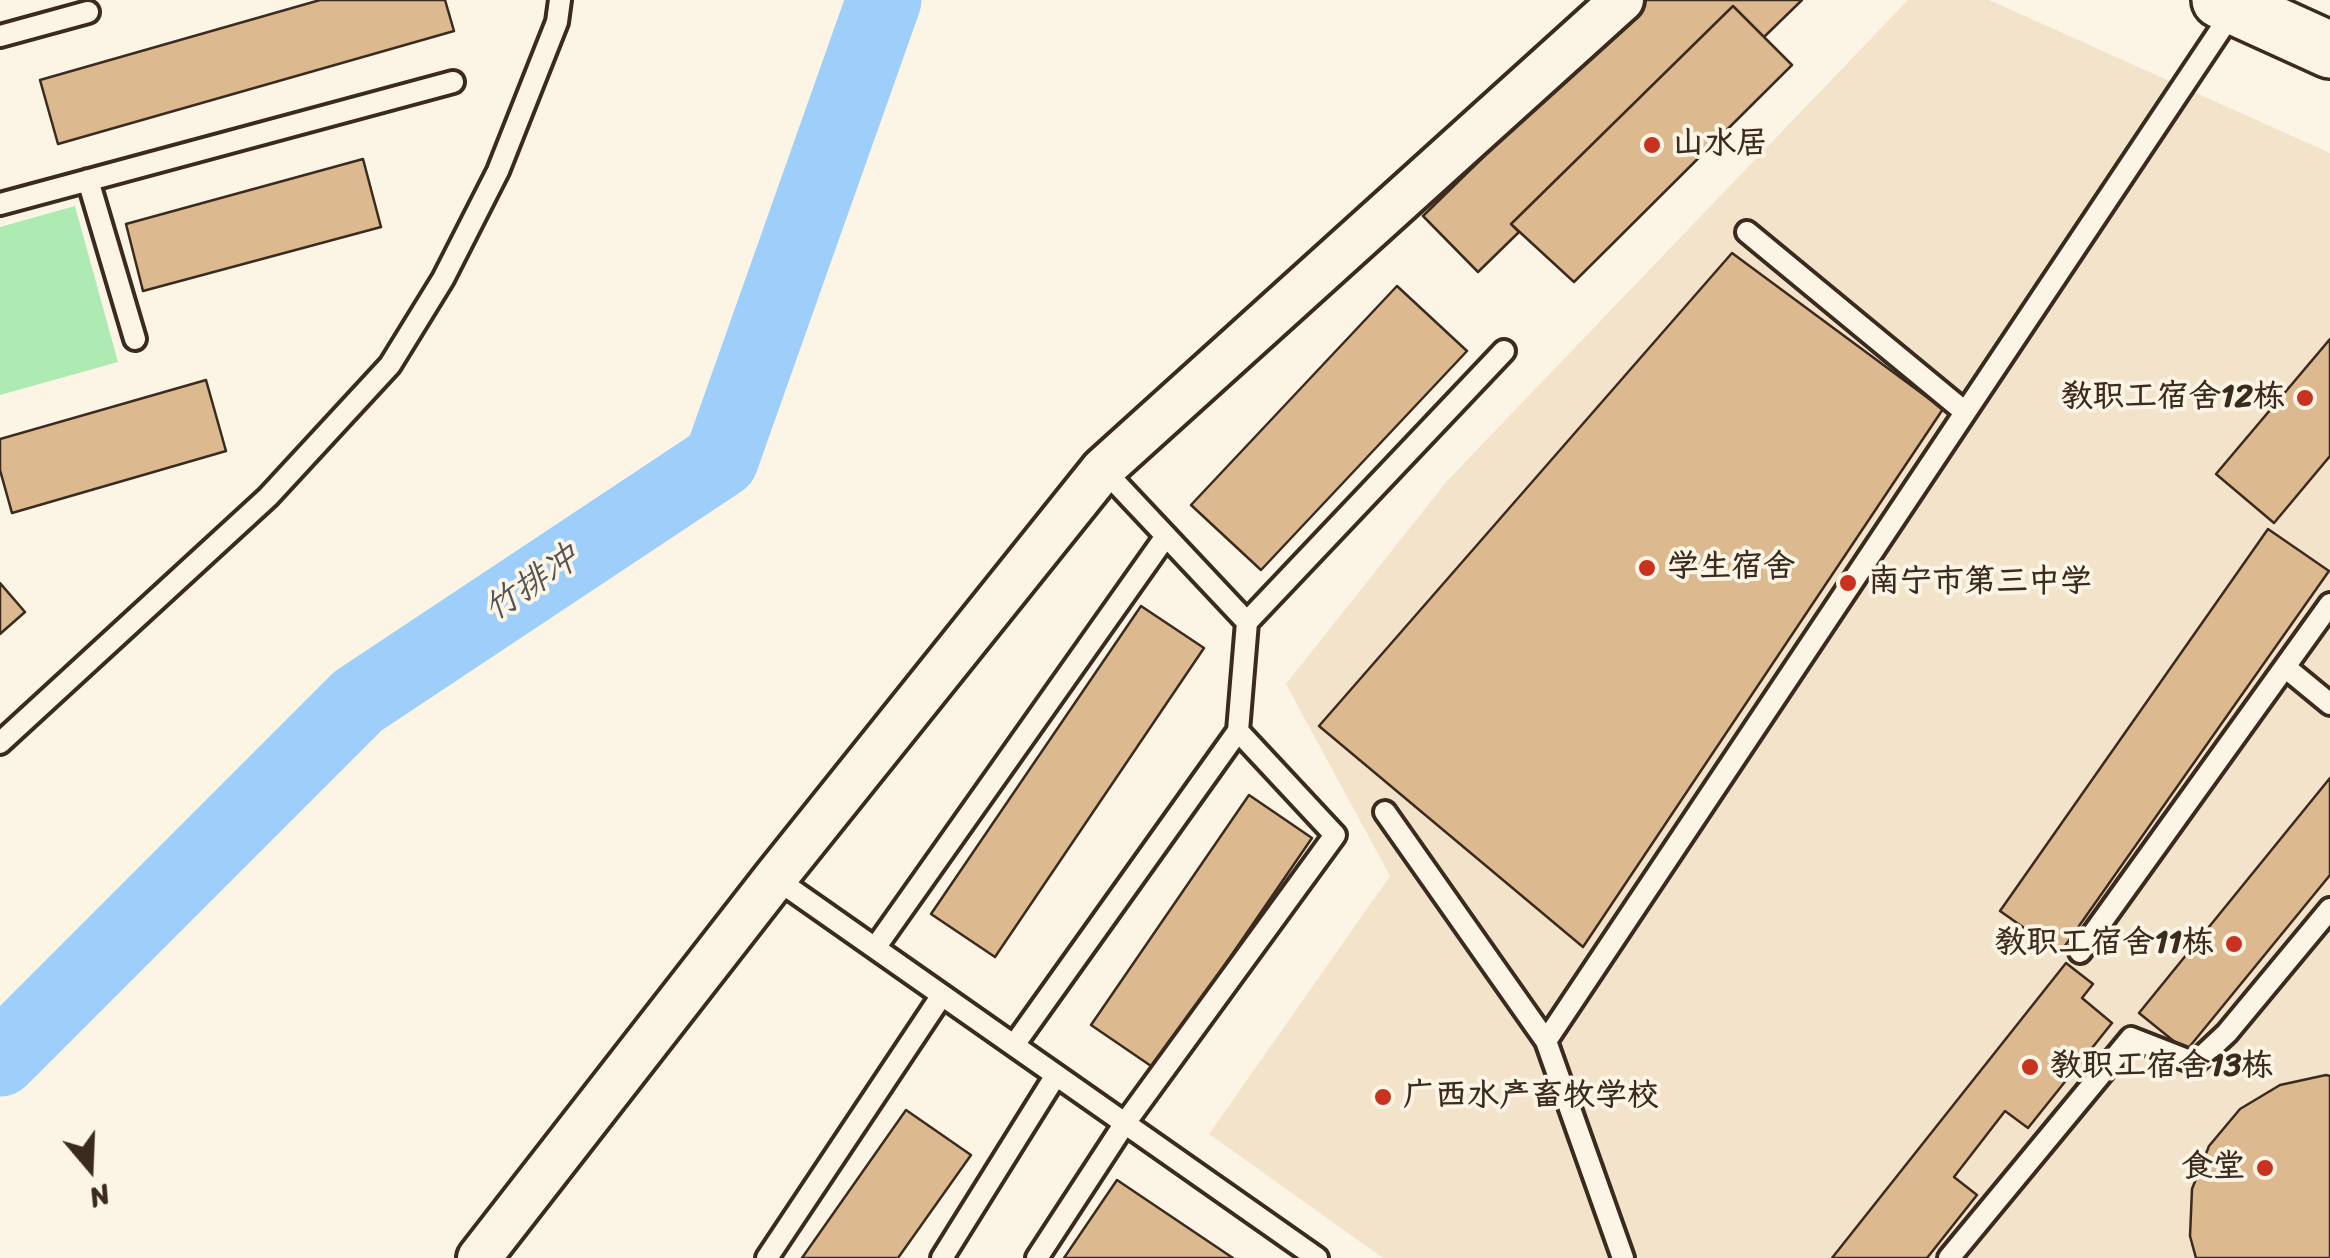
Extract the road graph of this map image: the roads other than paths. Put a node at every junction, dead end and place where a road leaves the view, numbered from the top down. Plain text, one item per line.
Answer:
1 (560, 0) edge
2 (1622, 0) edge
3 (2228, 3) edge
4 (88, 12) dead end
5 (0, 36) edge
6 (2330, 50) edge
7 (453, 82) dead end
8 (88, 180) junction
9 (0, 204) edge
10 (1747, 232) dead end
11 (135, 339) dead end
12 (1504, 351) dead end
13 (1966, 412) junction
14 (1103, 470) junction
15 (1166, 536) junction
16 (2330, 604) edge
17 (1248, 622) junction
18 (2285, 667) junction
19 (2330, 704) edge
20 (1238, 731) junction
21 (0, 743) edge
22 (1385, 812) dead end
23 (775, 878) junction
24 (2330, 909) edge
25 (874, 948) junction
26 (2080, 952) dead end
27 (942, 996) junction
28 (1546, 1041) junction
29 (1014, 1046) junction
30 (1056, 1075) junction
31 (1125, 1123) junction
32 (480, 1258) edge
33 (767, 1258) edge
34 (942, 1258) edge
35 (1037, 1258) edge
36 (1316, 1258) edge
37 (1622, 1258) edge
38 (1949, 1258) edge

1 - 21 lane
2 - 14 street
3 - 6 street
3 - 13 lane
4 - 5 lane
7 - 8 lane
8 - 9 lane
8 - 11 lane
10 - 13 lane
12 - 17 lane
13 - 28 lane
14 - 15 lane
14 - 23 street
15 - 17 lane
15 - 25 lane
16 - 18 lane
17 - 20 lane
18 - 19 lane
18 - 26 lane
20 - 29 lane
20 - 31 lane
22 - 28 lane
23 - 25 lane
23 - 32 street
24 - 38 lane
25 - 27 lane
27 - 29 lane
27 - 33 lane
28 - 37 lane
29 - 30 lane
30 - 31 lane
30 - 34 lane
31 - 35 lane
31 - 36 lane

